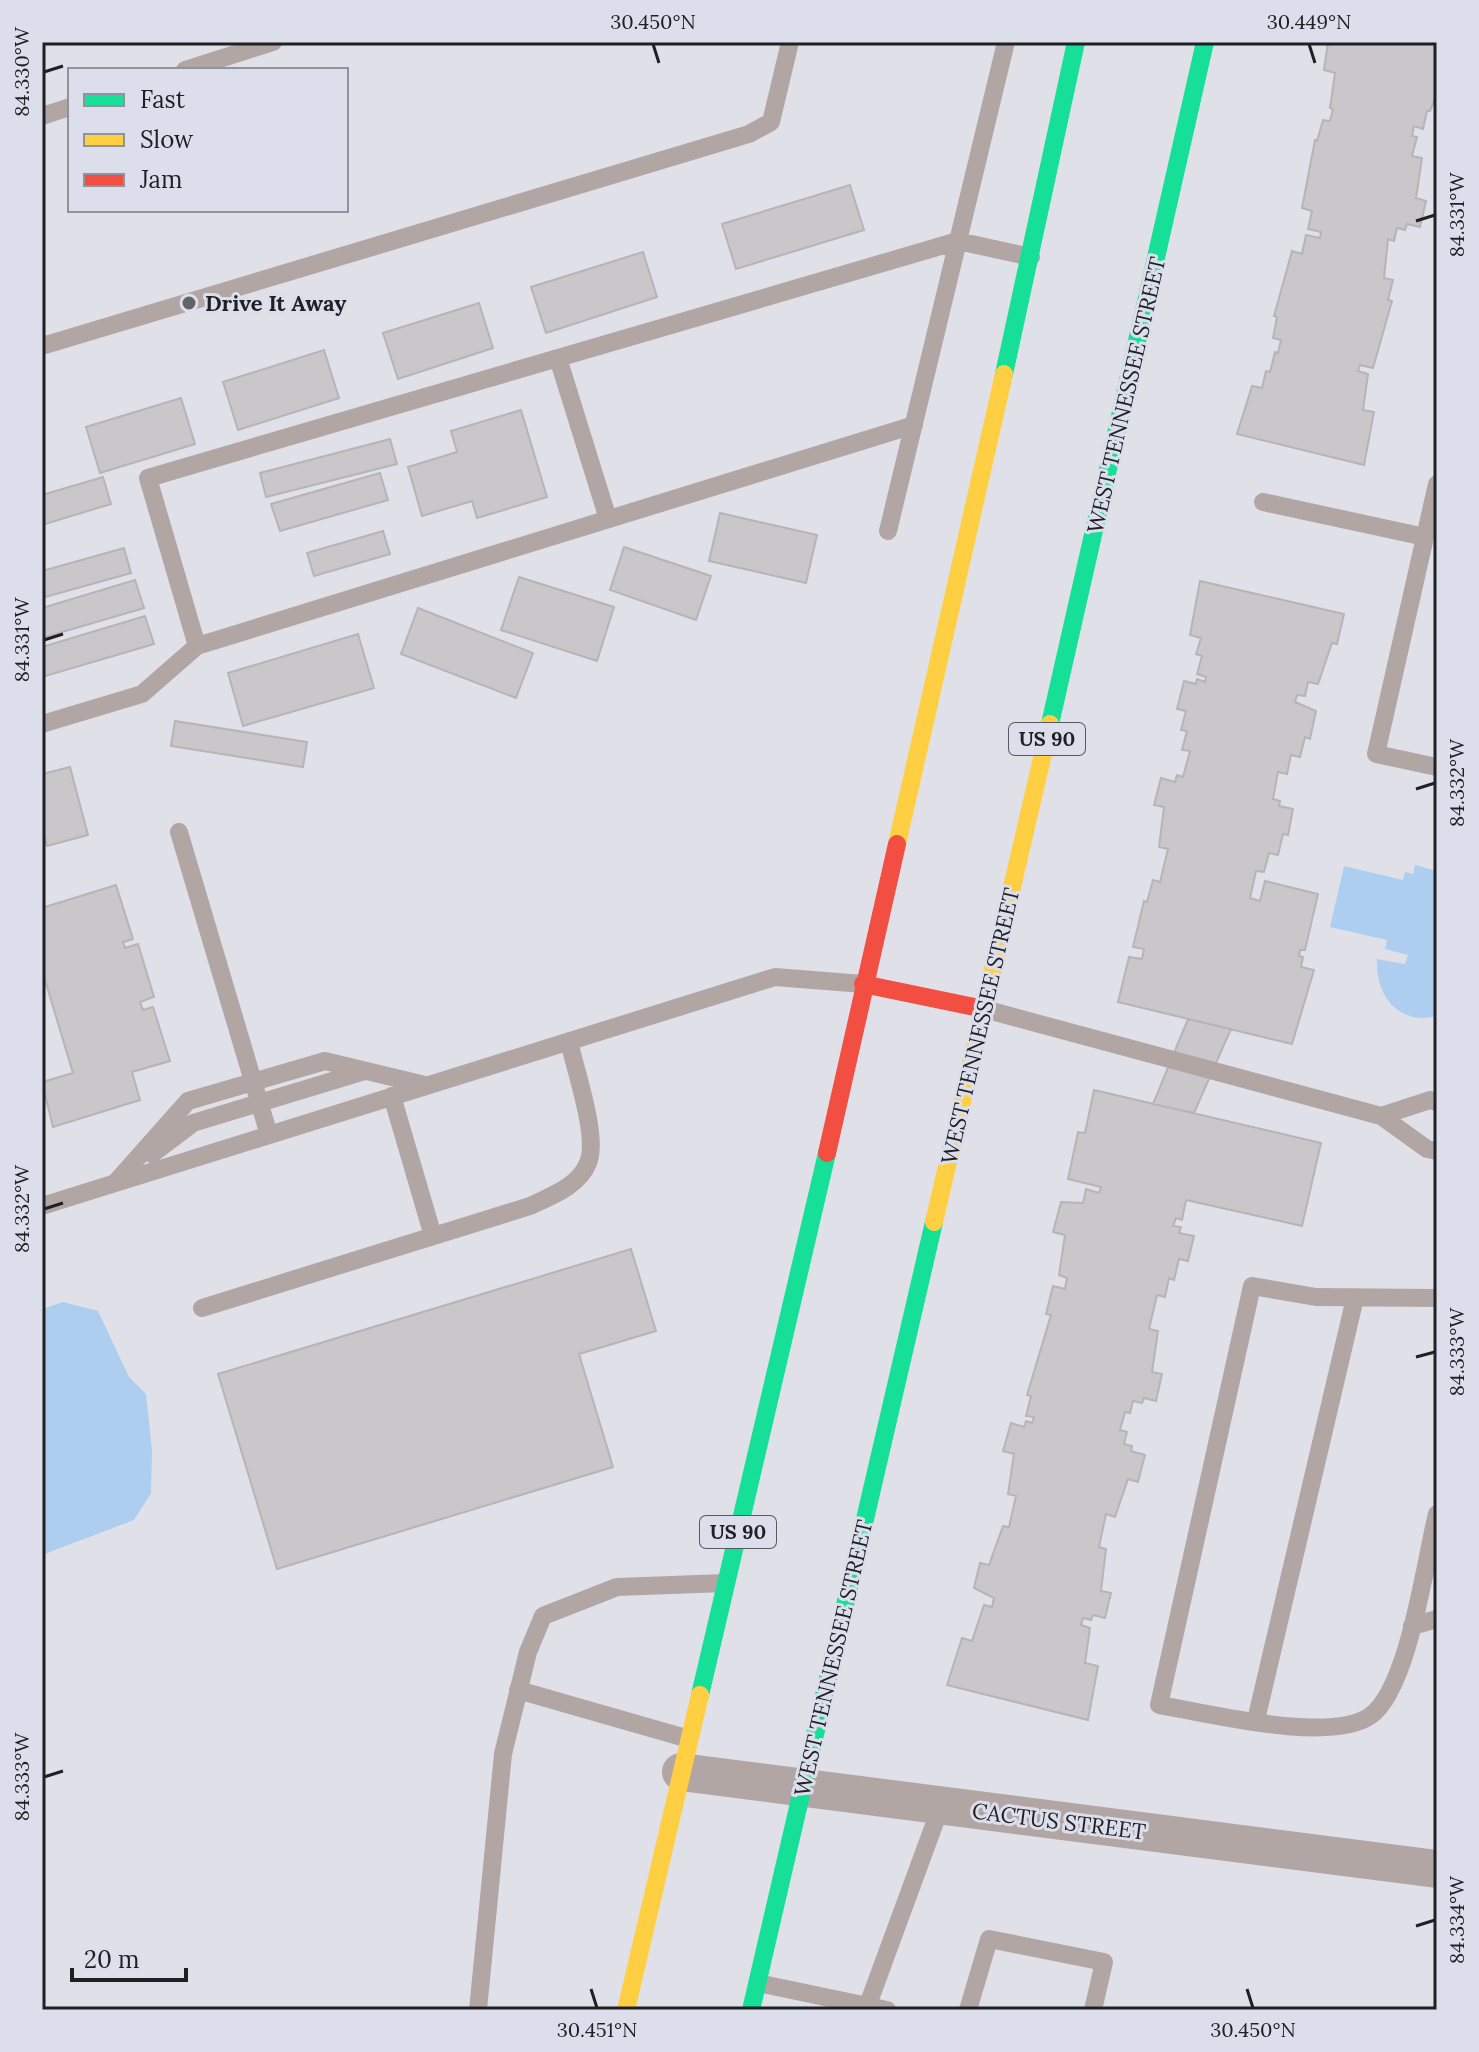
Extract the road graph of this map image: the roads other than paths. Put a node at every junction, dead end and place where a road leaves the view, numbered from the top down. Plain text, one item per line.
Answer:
1 (273, 42) edge
2 (790, 42) edge
3 (1006, 42) edge
4 (1076, 42) edge
5 (1205, 42) edge
6 (191, 68) edge
7 (68, 108) edge
8 (42, 116) edge
9 (958, 241) junction
10 (1031, 257) junction
11 (42, 346) edge
12 (558, 358) junction
13 (914, 425) junction
14 (1437, 484) edge
15 (1263, 502) dead end
16 (608, 519) junction
17 (888, 531) dead end
18 (1425, 537) junction
19 (197, 646) junction
20 (42, 724) edge
21 (1437, 767) edge
22 (179, 832) dead end
23 (863, 984) junction
24 (984, 1009) junction
25 (569, 1041) junction
26 (366, 1071) junction
27 (253, 1082) junction
28 (428, 1085) junction
29 (392, 1096) junction
30 (1437, 1102) edge
31 (260, 1103) junction
32 (1381, 1116) junction
33 (269, 1135) junction
34 (1437, 1151) edge
35 (115, 1183) junction
36 (42, 1206) edge
37 (433, 1236) junction
38 (1355, 1298) junction
39 (1437, 1298) edge
40 (202, 1308) dead end
41 (1437, 1514) edge
42 (726, 1583) junction
43 (1437, 1619) edge
44 (1412, 1626) junction
45 (518, 1690) junction
46 (1256, 1720) junction
47 (685, 1755) junction
48 (804, 1787) junction
49 (941, 1806) junction
50 (1437, 1869) edge
51 (758, 1983) junction
52 (866, 2008) edge
53 (478, 2010) edge
54 (626, 2010) edge
55 (751, 2010) edge
56 (887, 2010) edge
57 (968, 2010) edge
58 (1093, 2010) edge

1 - 6 lane
2 - 11 lane
3 - 9 lane
4 - 10 main road, US 90
5 - 24 main road, WEST TENNESSEE STREET / US 90
7 - 8 lane
9 - 10 lane
9 - 12 lane
9 - 13 lane
10 - 23 main road, US 90
12 - 16 lane
12 - 19 lane
13 - 16 lane
13 - 17 lane
14 - 18 lane
15 - 18 lane
16 - 19 lane
18 - 21 lane
19 - 20 lane
22 - 27 lane
23 - 24 main road
23 - 25 lane
23 - 42 main road, US 90
24 - 32 lane
24 - 48 main road, WEST TENNESSEE STREET / US 90
25 - 28 lane
25 - 37 lane
26 - 27 lane
26 - 28 lane
26 - 31 lane
27 - 31 lane
27 - 35 lane
28 - 29 lane
29 - 33 lane
29 - 37 lane
30 - 32 lane
31 - 33 lane
31 - 35 lane
32 - 34 lane
33 - 35 lane
35 - 36 lane
37 - 40 lane
38 - 39 lane
38 - 46 lane
38 - 46 lane
41 - 44 lane
42 - 45 lane
42 - 47 main road, US 90
43 - 44 lane
44 - 46 lane
45 - 47 lane
45 - 53 lane
47 - 48 street, CACTUS STREET
47 - 54 main road, US 90
48 - 49 street, CACTUS STREET
48 - 51 main road, WEST TENNESSEE STREET / US 90
49 - 50 street, CACTUS STREET
49 - 52 lane
51 - 52 lane
51 - 55 main road, WEST TENNESSEE STREET / US 90
52 - 56 lane
57 - 58 lane

